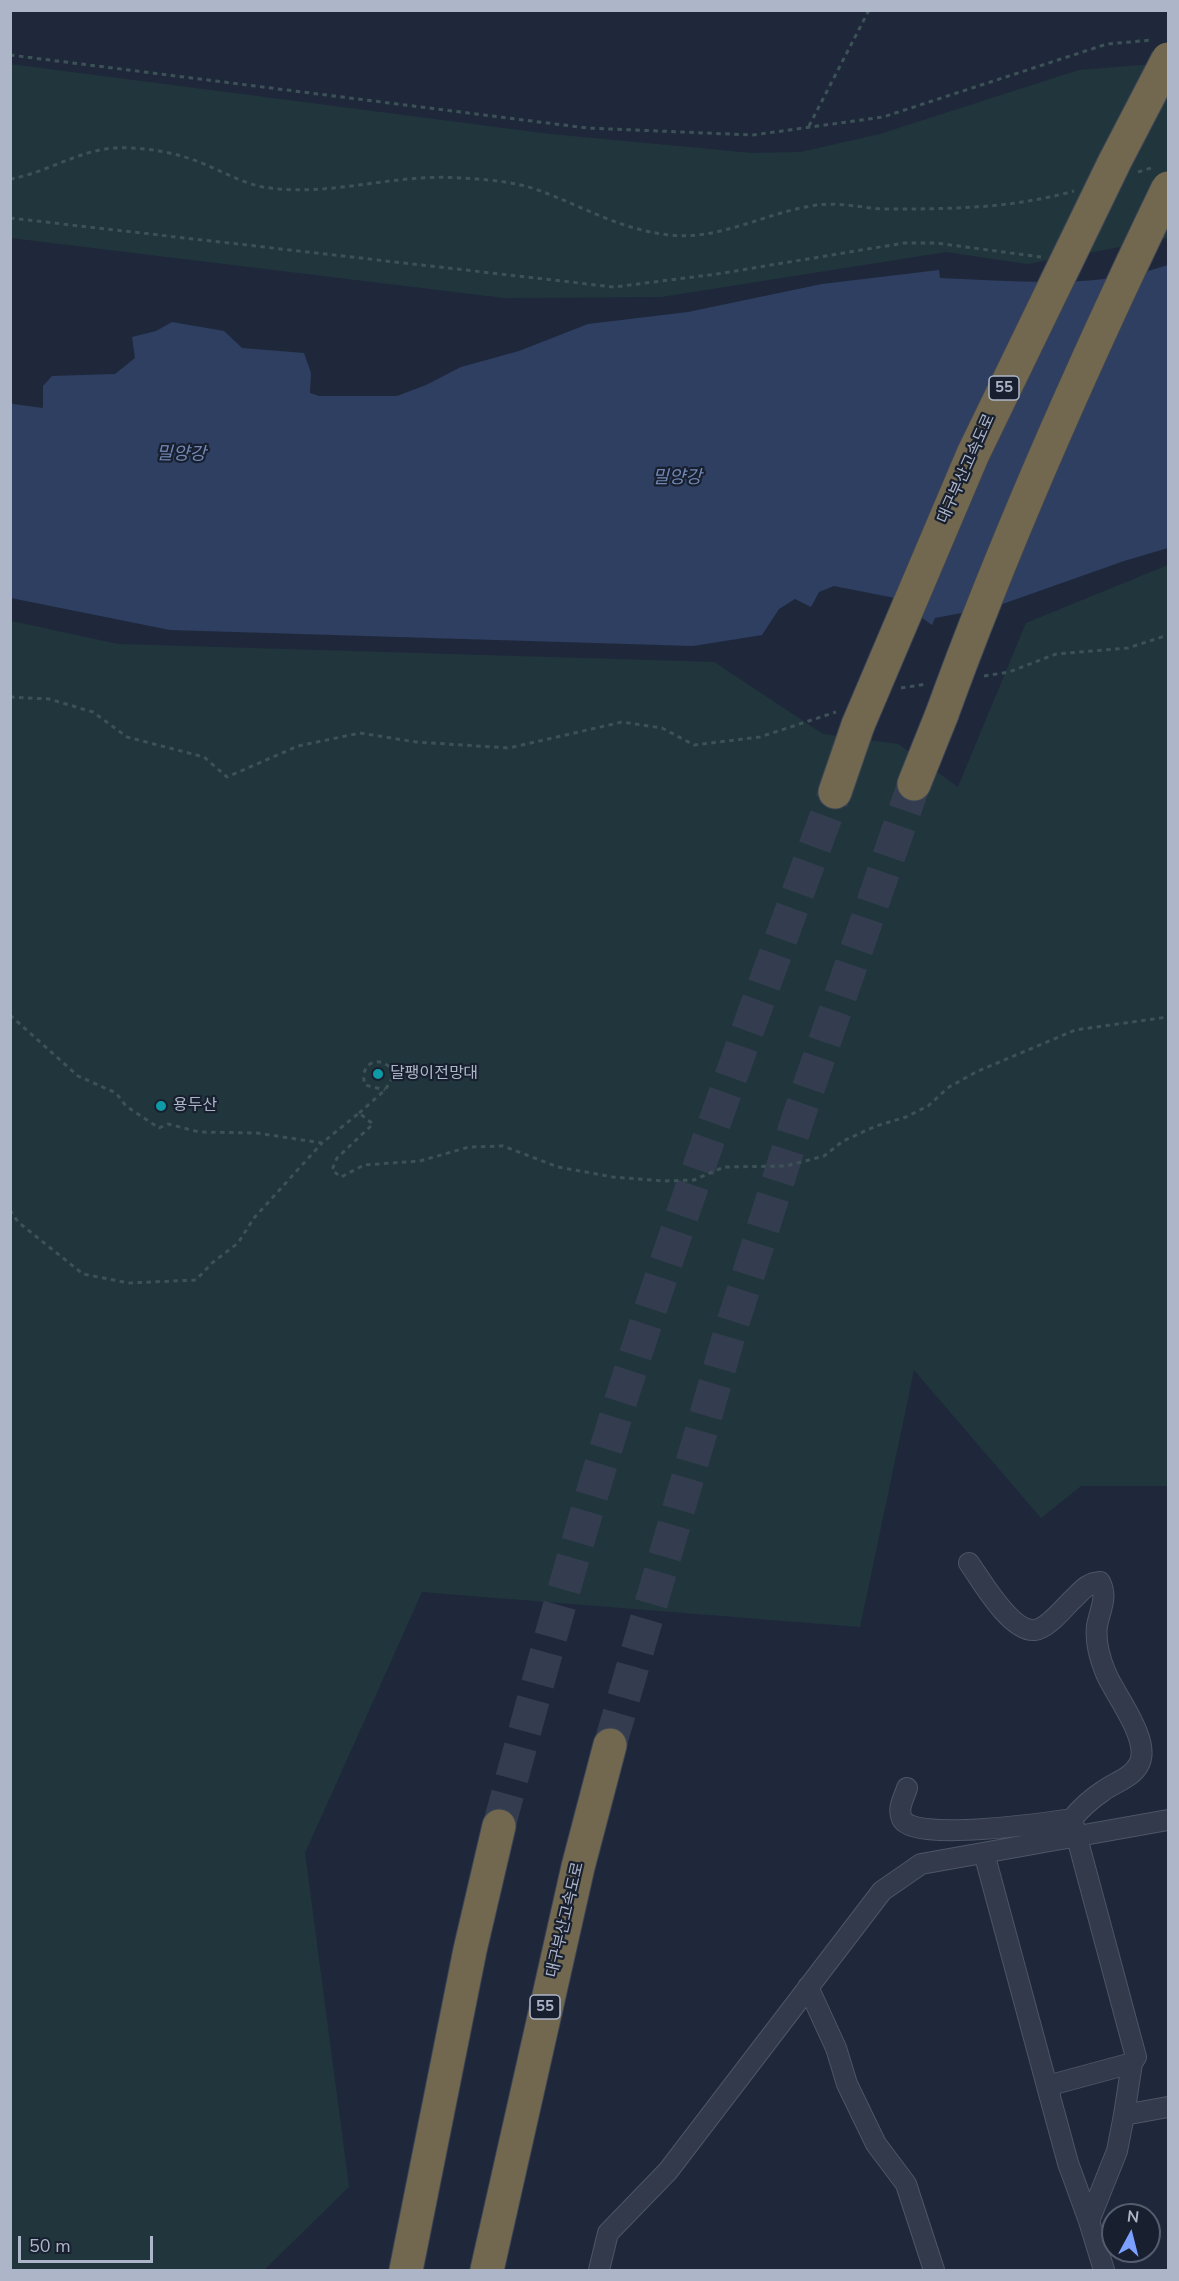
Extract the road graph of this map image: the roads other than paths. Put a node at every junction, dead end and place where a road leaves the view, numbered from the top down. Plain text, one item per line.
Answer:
1 (1163, 49) edge
2 (1164, 177) edge
3 (914, 784) tunnel mouth
4 (835, 792) tunnel mouth
5 (969, 1563) dead end
6 (610, 1745) tunnel mouth
7 (908, 1788) dead end
8 (1168, 1820) edge
9 (500, 1826) tunnel mouth
10 (1075, 1828) junction
11 (984, 1853) junction
12 (808, 1987) junction
13 (1132, 2063) junction
14 (1047, 2086) junction
15 (1168, 2107) edge
16 (1124, 2115) junction
17 (1089, 2220) junction
18 (406, 2271) edge
19 (487, 2271) edge
20 (599, 2271) edge
21 (934, 2271) edge
22 (1104, 2271) edge

1 - 4 highway, 대구부산고속도로 / 55, bridge
2 - 3 highway, bridge
5 - 10 street
6 - 19 highway, 대구부산고속도로 / 55
7 - 10 street
8 - 10 street
9 - 18 highway
10 - 11 street
10 - 13 street
11 - 12 street
11 - 14 street
12 - 20 street
12 - 21 street
13 - 14 street
13 - 16 street
14 - 17 street
15 - 16 street
16 - 17 street
17 - 22 street

